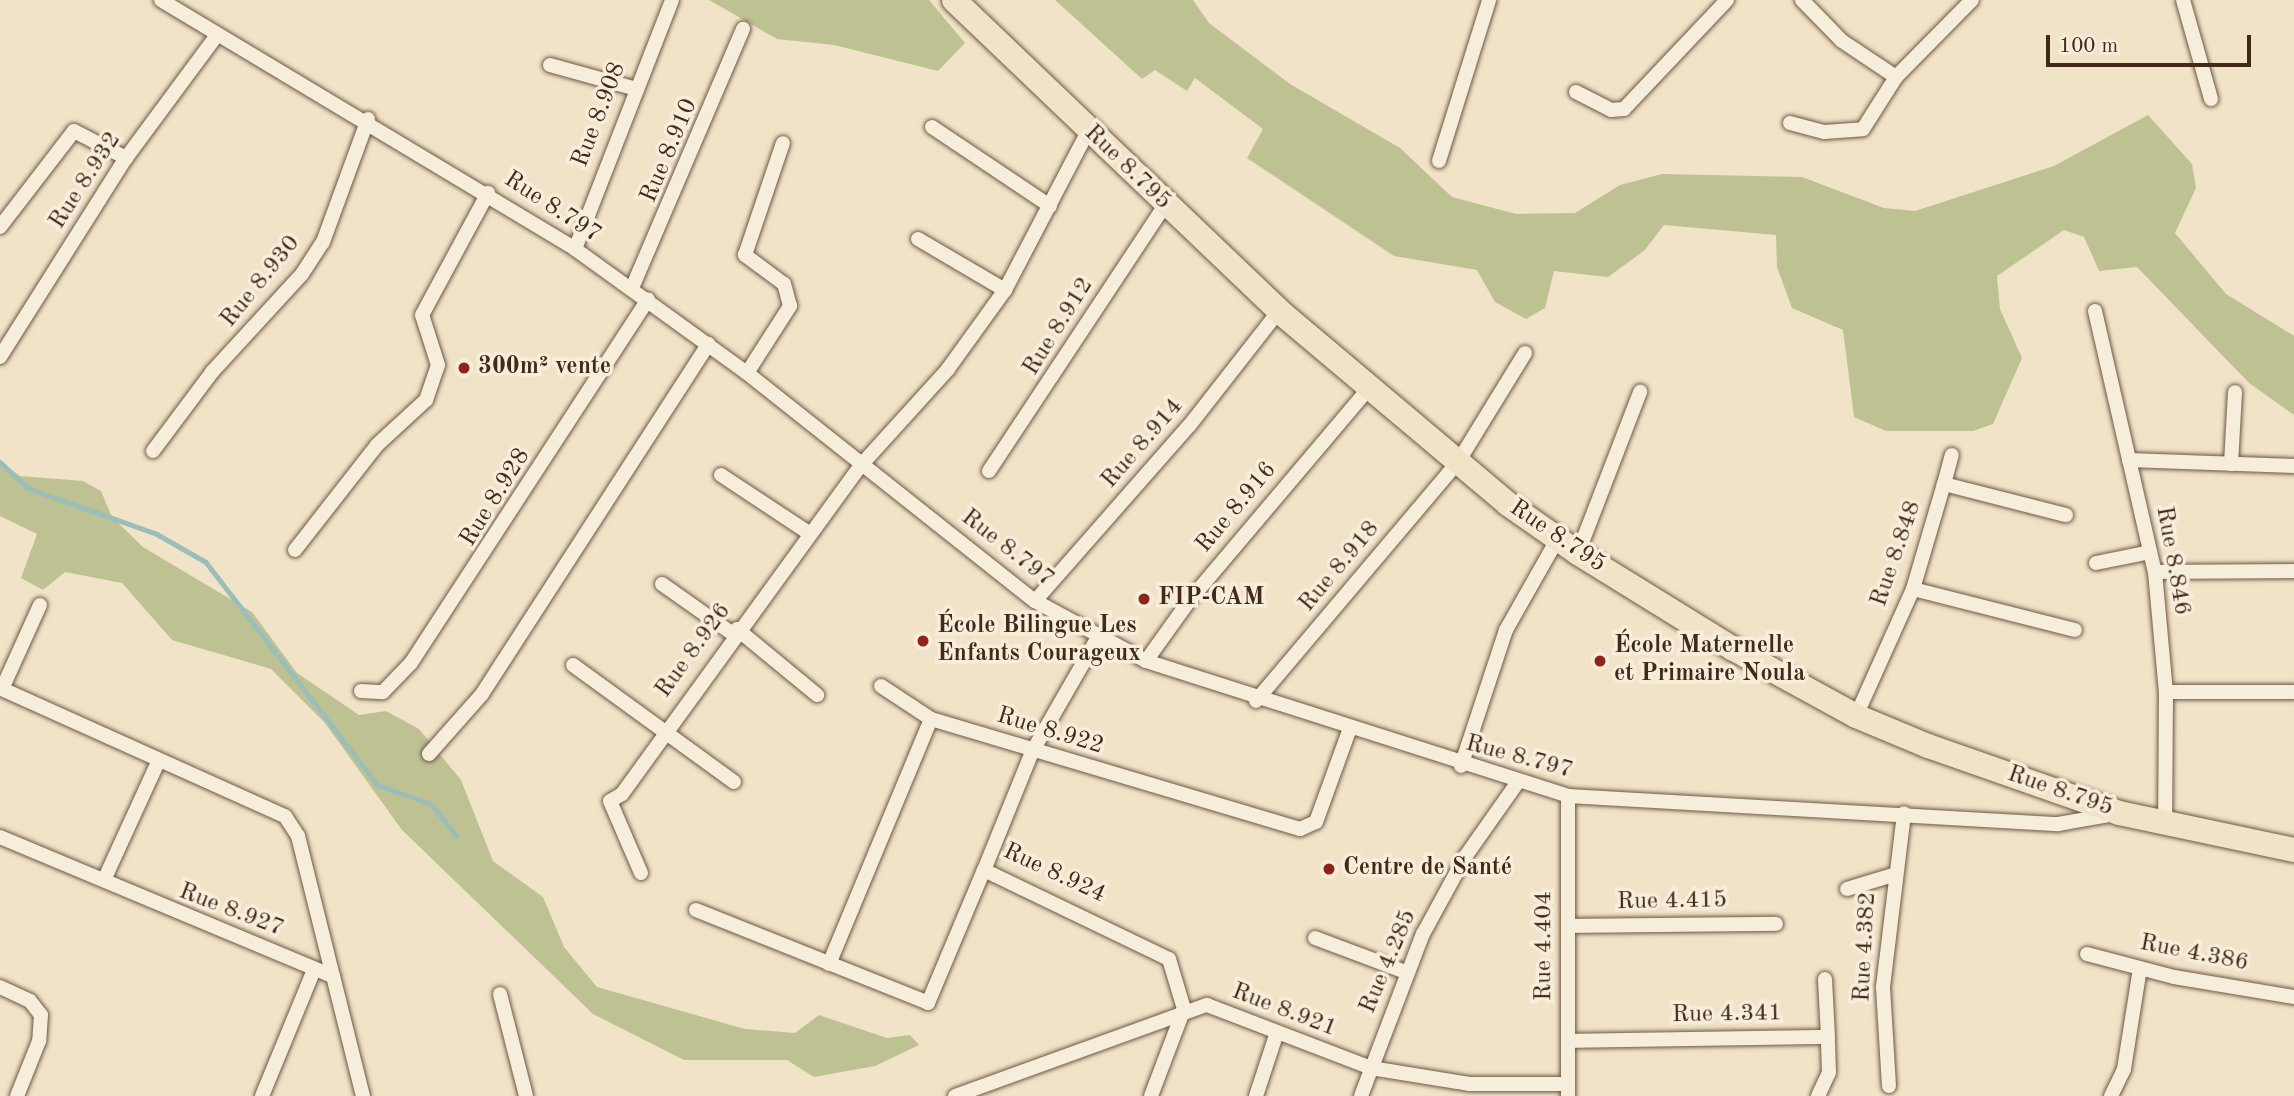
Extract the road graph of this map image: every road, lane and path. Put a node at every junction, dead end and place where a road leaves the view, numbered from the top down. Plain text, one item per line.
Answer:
1 (161, 0) edge
2 (672, 0) edge
3 (954, 0) edge
4 (1489, 0) edge
5 (1727, 0) edge
6 (1802, 0) edge
7 (1972, 0) edge
8 (2183, 0) edge
9 (743, 29) dead end
10 (217, 35) junction
11 (550, 65) dead end
12 (1896, 77) junction
13 (633, 88) junction
14 (1576, 92) dead end
15 (2211, 99) dead end
16 (368, 119) junction
17 (1790, 123) dead end
18 (932, 127) dead end
19 (1088, 131) junction
20 (783, 143) dead end
21 (126, 158) junction
22 (1439, 161) dead end
23 (488, 192) junction
24 (1049, 205) junction
25 (1165, 205) junction
26 (0, 227) edge
27 (918, 239) dead end
28 (575, 249) junction
29 (632, 288) junction
30 (1005, 290) junction
31 (648, 300) junction
32 (2095, 311) dead end
33 (1279, 312) junction
34 (708, 344) junction
35 (1525, 353) dead end
36 (0, 357) edge
37 (747, 373) junction
38 (1368, 388) junction
39 (2235, 391) dead end
40 (1640, 393) dead end
41 (153, 451) dead end
42 (1952, 455) dead end
43 (2129, 460) junction
44 (1458, 462) junction
45 (862, 464) junction
46 (2231, 464) junction
47 (2294, 466) edge
48 (989, 471) dead end
49 (721, 475) dead end
50 (1944, 484) junction
51 (2066, 516) dead end
52 (809, 533) junction
53 (1557, 540) junction
54 (295, 550) dead end
55 (2150, 552) junction
56 (1578, 553) junction
57 (2096, 563) dead end
58 (2294, 570) edge
59 (2155, 572) junction
60 (662, 584) dead end
61 (1913, 589) junction
62 (1035, 601) junction
63 (40, 605) dead end
64 (2075, 630) dead end
65 (735, 632) junction
66 (1097, 639) junction
67 (1146, 661) junction
68 (573, 666) dead end
69 (881, 686) dead end
70 (1, 691) edge
71 (361, 691) dead end
72 (2166, 692) junction
73 (2294, 692) edge
74 (817, 695) dead end
75 (1256, 701) junction
76 (1856, 716) junction
77 (930, 719) junction
78 (1349, 731) junction
79 (663, 734) junction
80 (1032, 752) junction
81 (429, 754) dead end
82 (159, 760) junction
83 (1461, 766) junction
84 (734, 782) dead end
85 (1518, 782) junction
86 (1568, 796) junction
87 (1904, 813) junction
88 (2119, 813) junction
89 (2165, 824) junction
90 (0, 837) edge
91 (2294, 850) edge
92 (984, 870) junction
93 (641, 873) dead end
94 (1893, 875) junction
95 (104, 880) junction
96 (1847, 889) dead end
97 (696, 910) dead end
98 (1776, 924) dead end
99 (1568, 926) junction
100 (1315, 938) dead end
101 (2087, 954) dead end
102 (829, 964) junction
103 (2140, 968) junction
104 (314, 970) junction
105 (1408, 973) junction
106 (332, 976) junction
107 (1825, 979) dead end
108 (0, 987) edge
109 (500, 994) dead end
110 (2294, 997) edge
111 (1184, 1009) junction
112 (1276, 1035) junction
113 (1828, 1037) junction
114 (1568, 1041) junction
115 (1371, 1068) junction
116 (1889, 1086) dead end
117 (1470, 1090) edge
118 (1568, 1090) edge
119 (17, 1096) edge
120 (262, 1096) edge
121 (363, 1096) edge
122 (526, 1096) edge
123 (955, 1096) edge
124 (1151, 1096) edge
125 (1255, 1096) edge
126 (1361, 1096) edge
127 (1818, 1096) edge
128 (2111, 1096) edge

1 - 10 street, Rue 8.797
2 - 13 street, Rue 8.908
3 - 19 highway, Rue 8.795
4 - 22 street
5 - 14 street
6 - 12 street
7 - 12 street
8 - 15 street
9 - 29 street, Rue 8.910
10 - 16 street, Rue 8.797
10 - 21 street, Rue 8.932
11 - 13 street
12 - 17 street
13 - 28 street, Rue 8.908
16 - 23 street, Rue 8.797
16 - 41 street, Rue 8.930
18 - 24 street
19 - 24 street, Rue 8.926
19 - 25 highway, Rue 8.795
20 - 37 street
21 - 26 street
21 - 36 street, Rue 8.932
23 - 28 street, Rue 8.797
23 - 54 street
24 - 30 street, Rue 8.926
25 - 33 highway, Rue 8.795
25 - 48 street, Rue 8.912
27 - 30 street
28 - 29 street, Rue 8.797
29 - 31 street, Rue 8.797
30 - 45 street, Rue 8.926
31 - 34 street, Rue 8.797
31 - 71 street, Rue 8.928
32 - 43 street, Rue 8.846
33 - 38 highway, Rue 8.795
33 - 62 street, Rue 8.914
34 - 37 street, Rue 8.797
34 - 81 street
35 - 44 street, Rue 8.918
37 - 45 street, Rue 8.797
38 - 44 highway, Rue 8.795
38 - 67 street, Rue 8.916
39 - 46 street
40 - 56 street
42 - 50 street
43 - 46 street
43 - 55 street, Rue 8.846
44 - 53 highway, Rue 8.795
44 - 75 street, Rue 8.918
45 - 52 street, Rue 8.926
45 - 62 street, Rue 8.797
46 - 47 street
49 - 52 street
50 - 51 street, Rue 8.848
50 - 61 street, Rue 8.848
52 - 65 street, Rue 8.926
53 - 56 highway, Rue 8.795
53 - 83 street
55 - 57 street
55 - 59 street, Rue 8.846
56 - 76 highway, Rue 8.795
58 - 59 street
59 - 72 street, Rue 8.846
60 - 65 street
61 - 64 street
61 - 76 street, Rue 8.848
62 - 66 street, Rue 8.797
63 - 70 street
65 - 74 street
65 - 79 street, Rue 8.926
66 - 67 street, Rue 8.797
66 - 80 street, Rue 8.924
67 - 75 street, Rue 8.797
68 - 79 street
69 - 77 street, Rue 8.922
70 - 82 street
72 - 73 street
72 - 89 street, Rue 8.846
75 - 78 street, Rue 8.797
76 - 88 highway, Rue 8.795
77 - 80 street, Rue 8.922
77 - 102 street
78 - 80 street, Rue 8.922
78 - 83 street, Rue 8.797
79 - 84 street
79 - 93 street, Rue 8.926
80 - 92 street, Rue 8.924
82 - 95 street
82 - 106 street
83 - 85 street, Rue 8.797
85 - 86 street, Rue 8.797
85 - 105 street, Rue 4.285
86 - 87 street, Rue 8.797
86 - 99 street, Rue 4.404
87 - 88 street, Rue 8.797
87 - 94 street, Rue 4.382
88 - 89 highway, Rue 8.795
89 - 91 highway, Rue 8.795
90 - 95 street, Rue 8.927
92 - 102 street
92 - 111 street, Rue 8.924
94 - 96 street
94 - 116 street, Rue 4.382
95 - 104 street, Rue 8.927
97 - 102 street
98 - 99 street, Rue 4.415
99 - 114 street, Rue 4.404
100 - 105 street
101 - 103 street, Rue 4.386
103 - 110 street, Rue 4.386
103 - 128 street
104 - 106 street, Rue 8.927
104 - 120 street
105 - 115 street, Rue 4.285
106 - 121 street
107 - 113 street
108 - 119 street
109 - 122 street
111 - 112 street, Rue 8.921
111 - 123 street, Rue 8.921
111 - 124 street
112 - 115 street, Rue 8.921
112 - 125 street
113 - 114 street, Rue 4.341
113 - 127 street
114 - 118 street, Rue 4.404
115 - 117 street, Rue 8.921
115 - 126 street, Rue 4.285
117 - 118 street, Rue 8.921

